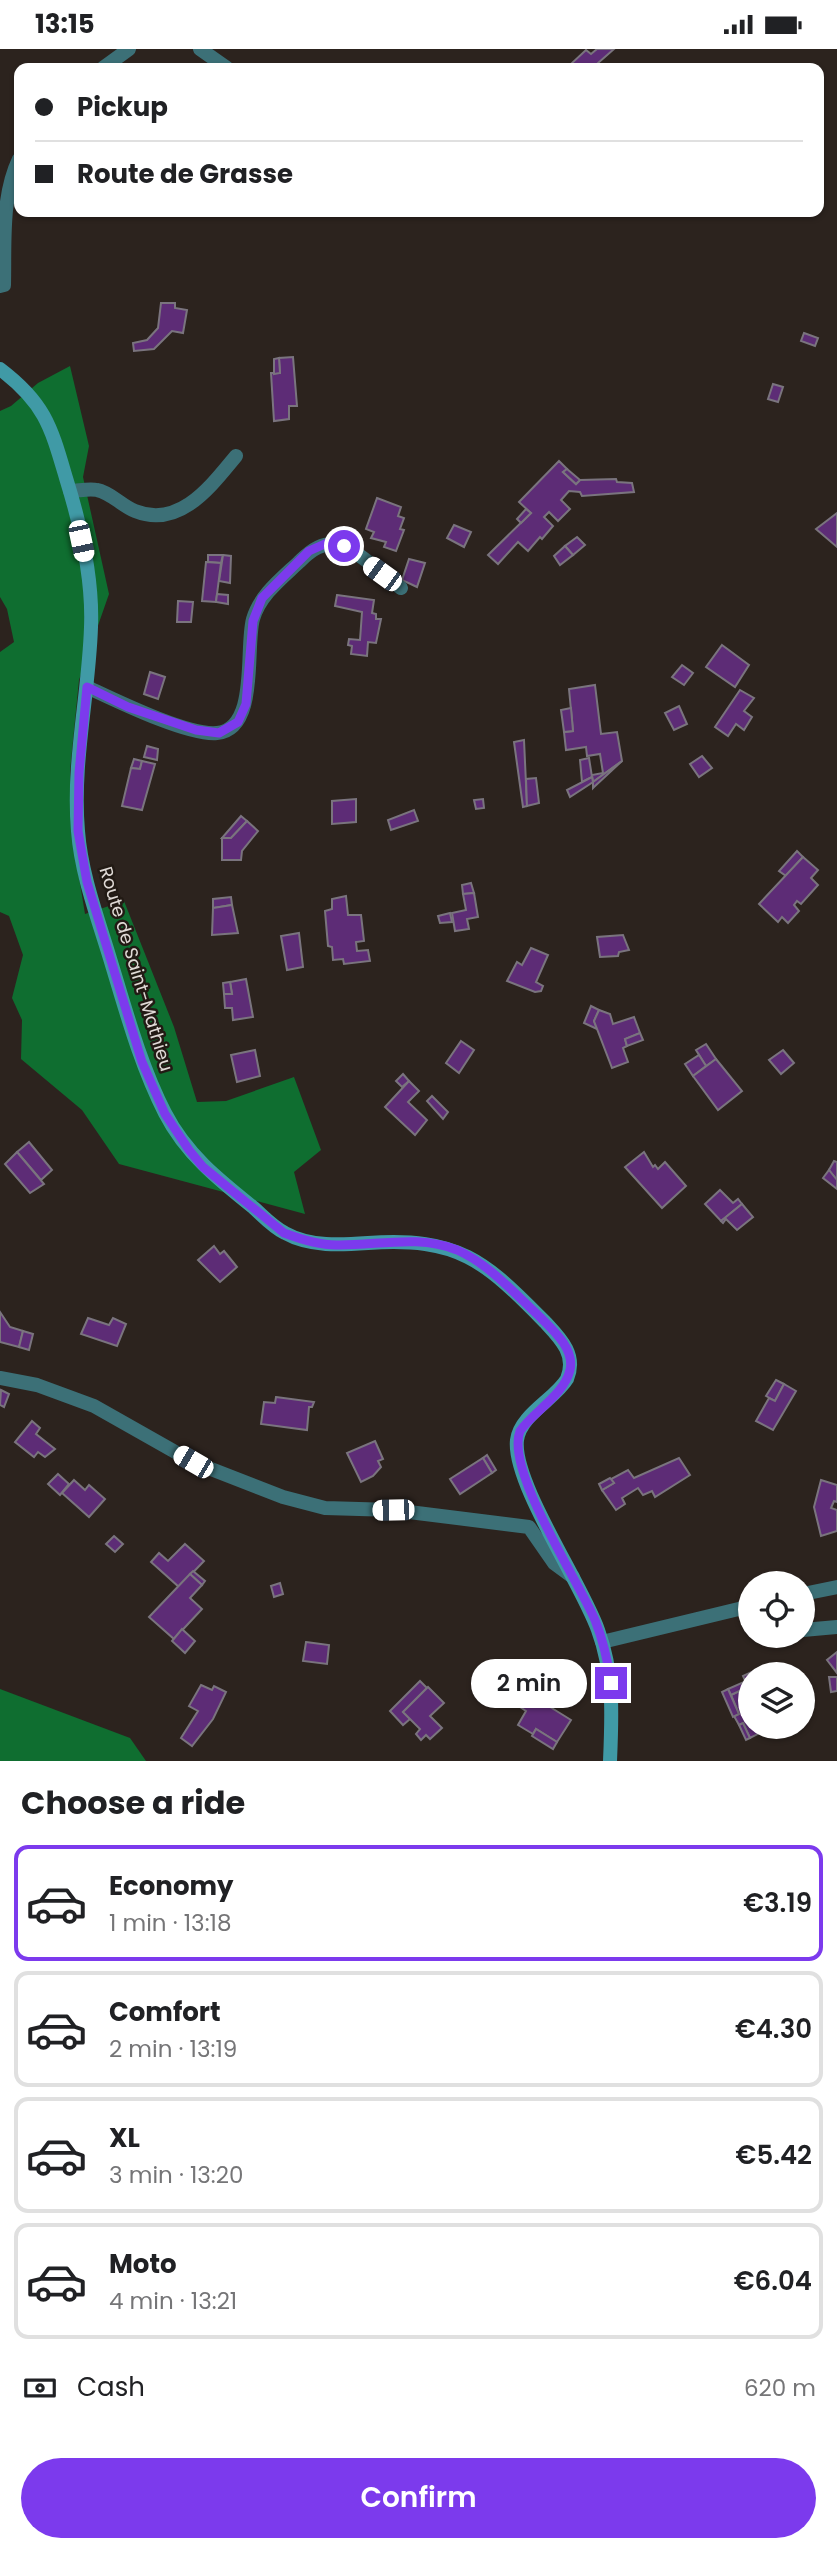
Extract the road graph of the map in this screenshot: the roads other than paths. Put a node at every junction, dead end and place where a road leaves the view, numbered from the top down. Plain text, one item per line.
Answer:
1 (129, 49) edge
2 (200, 49) edge
3 (110, 63) edge
4 (220, 63) edge
5 (14, 171) edge
6 (0, 286) edge
7 (0, 369) edge
8 (236, 456) dead end
9 (70, 491) junction
10 (401, 588) dead end
11 (87, 687) junction
12 (0, 1378) edge
13 (573, 1577) junction
14 (837, 1587) edge
15 (815, 1592) edge
16 (738, 1609) edge
17 (837, 1627) edge
18 (815, 1629) edge
19 (602, 1642) junction
20 (610, 1761) edge

1 - 3 street
2 - 4 street
5 - 6 street
7 - 9 street, Route de Saint-Mathieu
8 - 9 street
9 - 11 street, Route de Saint-Mathieu
10 - 11 street
11 - 13 street, Route de Saint-Mathieu
12 - 13 street
13 - 19 street, Route de Saint-Mathieu
14 - 15 street
16 - 19 street
17 - 18 street
19 - 20 street, Route de Saint-Mathieu

